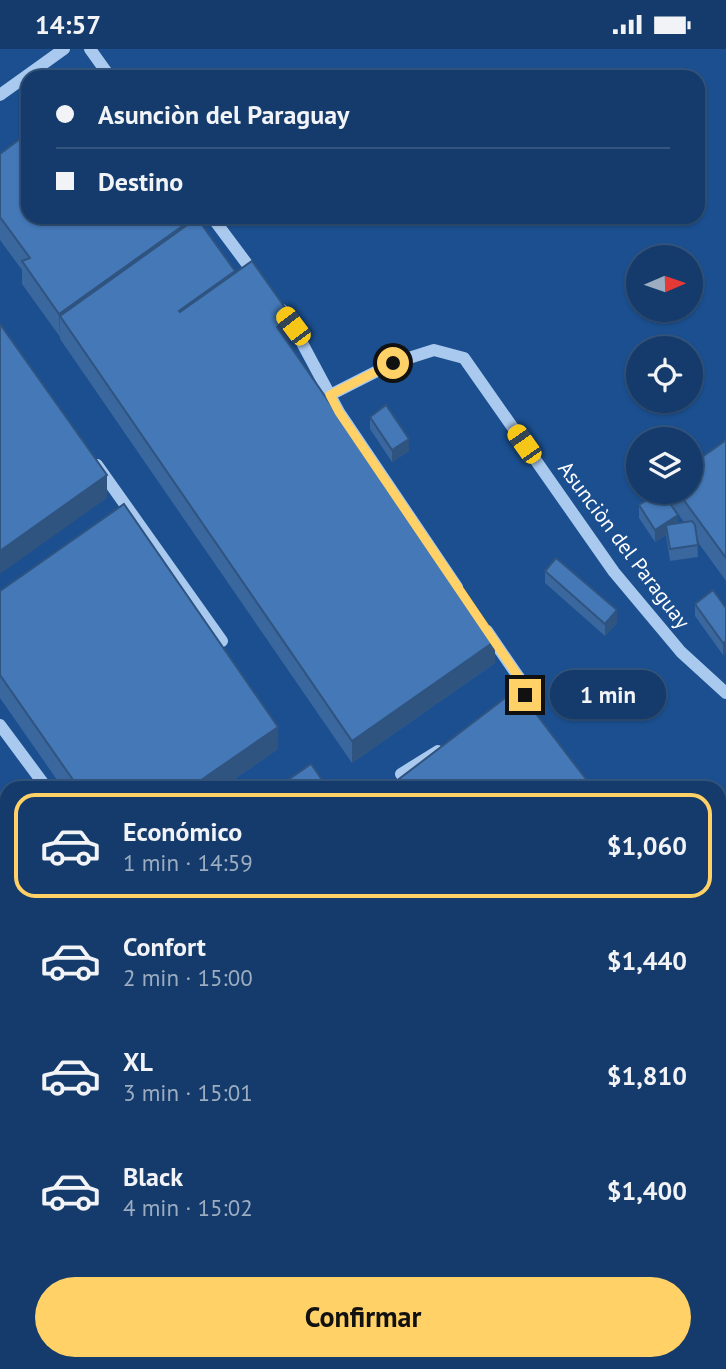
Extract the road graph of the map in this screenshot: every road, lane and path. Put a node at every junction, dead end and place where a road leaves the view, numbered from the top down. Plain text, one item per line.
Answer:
1 (64, 49) edge
2 (90, 49) edge
3 (35, 70) edge
4 (105, 70) edge
5 (21, 80) edge
6 (0, 95) edge
7 (217, 224) edge
8 (330, 395) junction
9 (87, 451) edge
10 (462, 594) edge
11 (477, 617) edge
12 (222, 641) edge
13 (726, 693) edge
14 (502, 709) edge
15 (0, 725) edge
16 (446, 745) edge
17 (401, 774) edge
18 (42, 781) edge

1 - 3 street
2 - 4 street
5 - 6 street
7 - 8 street
8 - 10 street
8 - 13 street, Asunciòn del Paraguay
9 - 12 street
11 - 14 street
15 - 18 street
16 - 17 street

